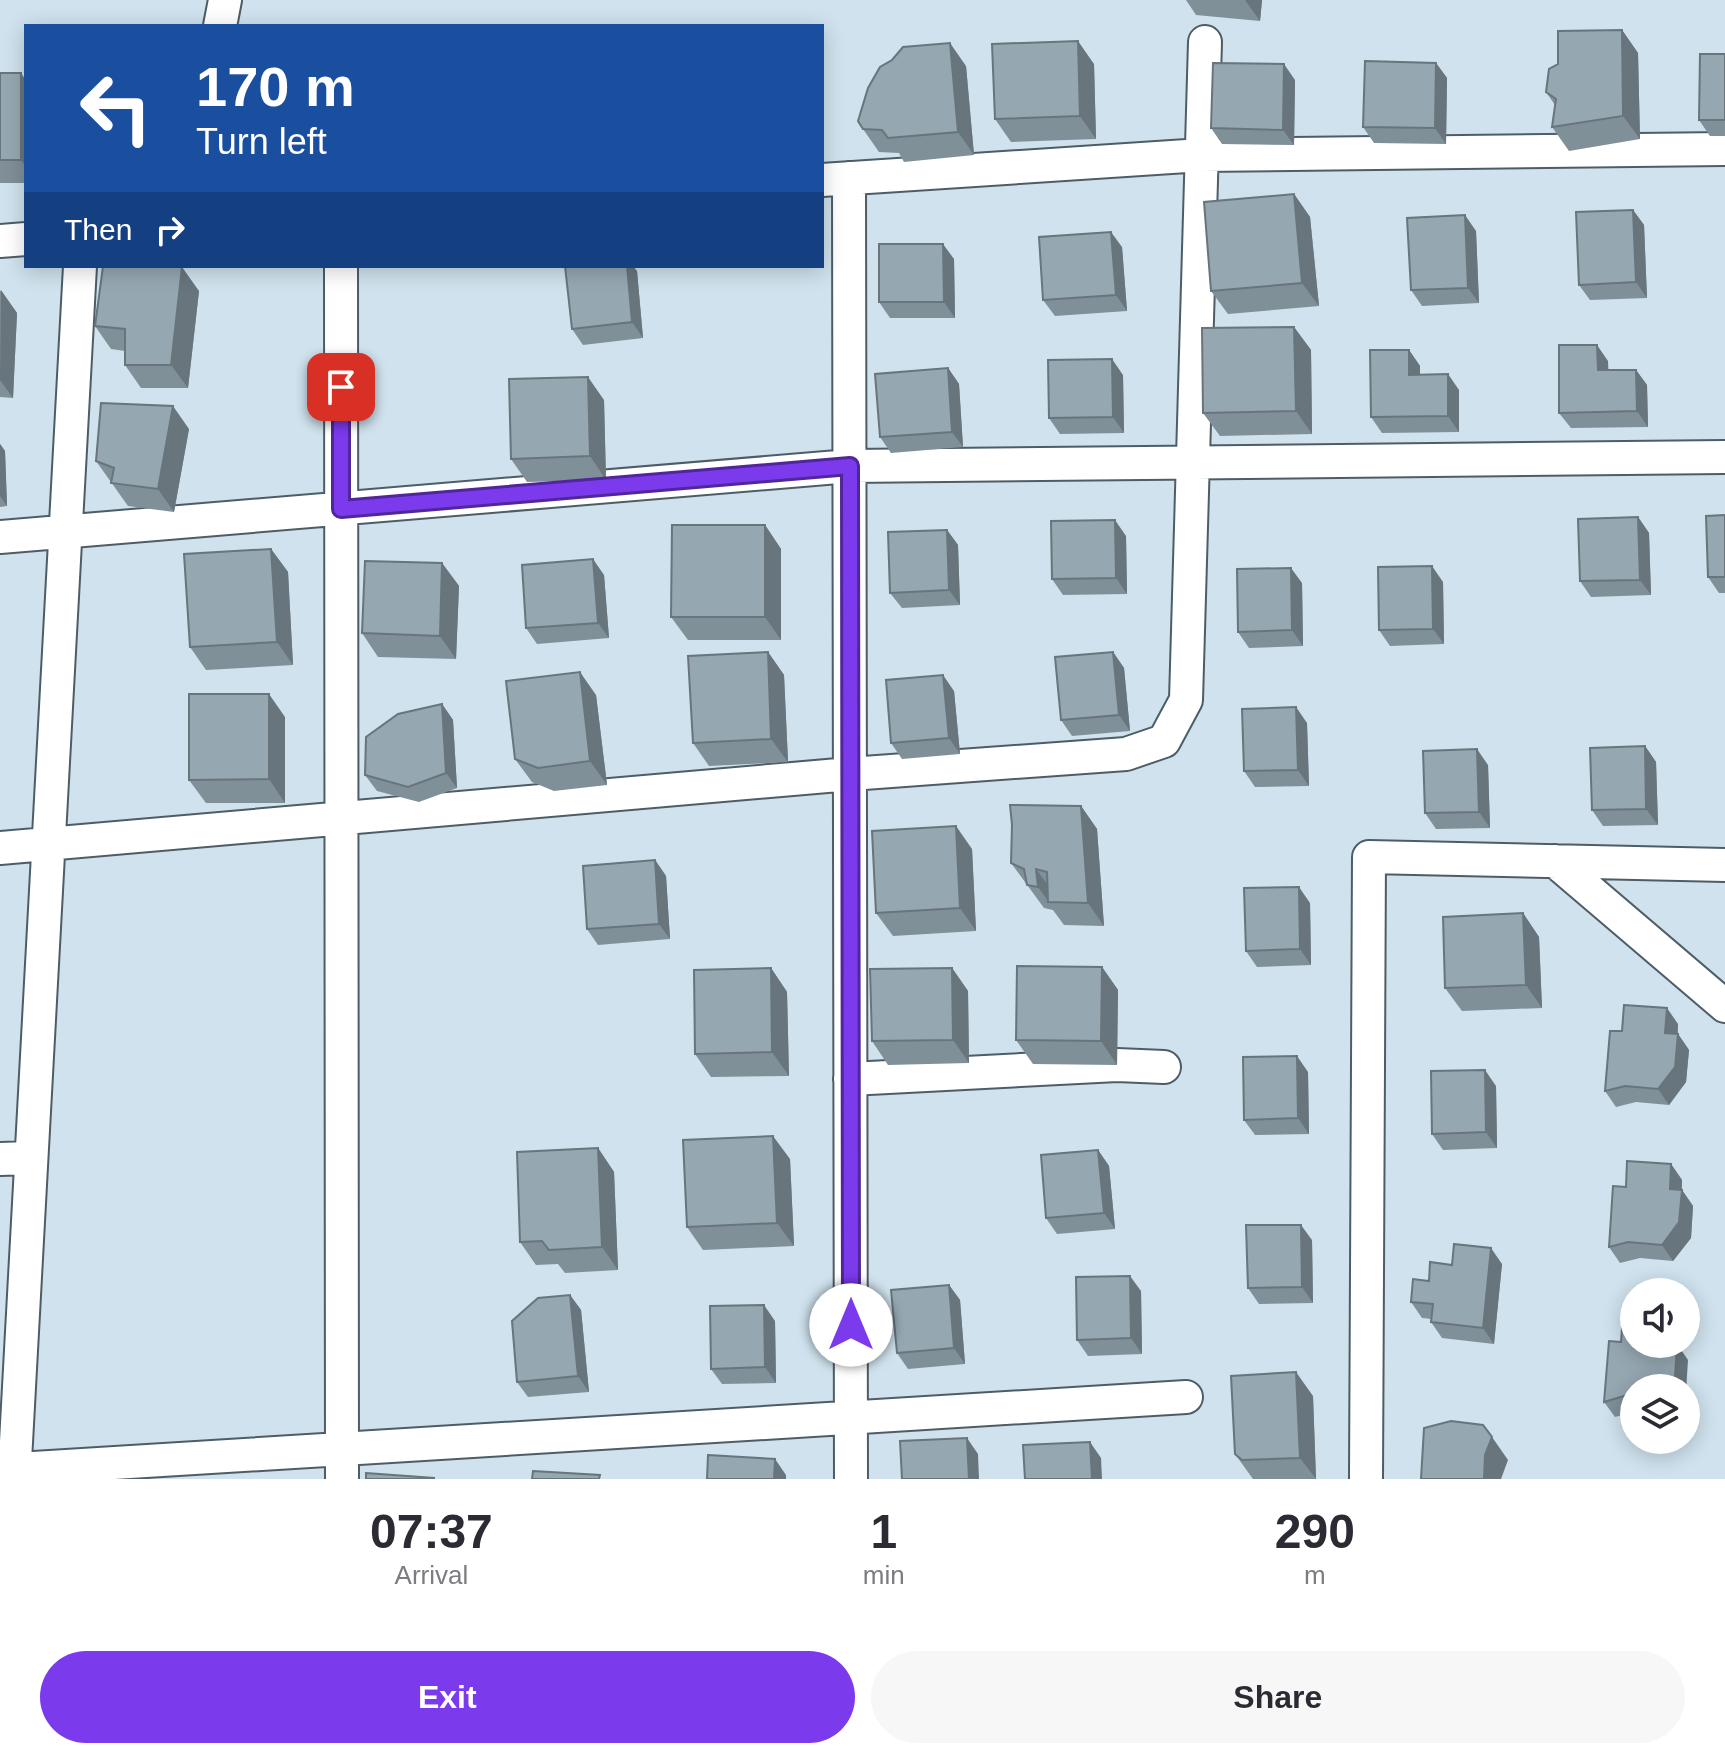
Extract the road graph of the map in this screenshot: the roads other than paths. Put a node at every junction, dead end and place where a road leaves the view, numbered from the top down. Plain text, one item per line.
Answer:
1 (225, 0) edge
2 (220, 24) edge
3 (1205, 42) dead end
4 (1725, 149) edge
5 (1202, 155) junction
6 (835, 179) edge
7 (24, 239) edge
8 (0, 241) edge
9 (80, 268) edge
10 (341, 268) edge
11 (1725, 457) edge
12 (1192, 462) junction
13 (850, 466) junction
14 (341, 509) junction
15 (66, 532) junction
16 (0, 537) edge
17 (850, 774) junction
18 (341, 819) junction
19 (48, 844) junction
20 (0, 848) edge
21 (1555, 861) junction
22 (1725, 865) edge
23 (1725, 1006) edge
24 (1164, 1067) dead end
25 (850, 1079) junction
26 (16, 1159) edge
27 (1186, 1397) dead end
28 (851, 1417) junction
29 (342, 1464) edge
30 (9, 1472) edge
31 (851, 1479) edge
32 (1366, 1479) edge

1 - 2 street
3 - 5 street
4 - 5 street
5 - 6 street
5 - 12 street
6 - 13 street
7 - 8 street
9 - 15 street
10 - 14 street
11 - 12 street
12 - 13 street
12 - 17 street
13 - 14 street
13 - 17 street
14 - 15 street
14 - 18 street
15 - 16 street
15 - 19 street
17 - 18 street
17 - 25 street
18 - 19 street
18 - 29 street
19 - 20 street
19 - 26 street
21 - 22 street
21 - 23 street
21 - 32 street
24 - 25 street
25 - 28 street
26 - 30 street
27 - 28 street
28 - 29 street
28 - 31 street
29 - 30 street

